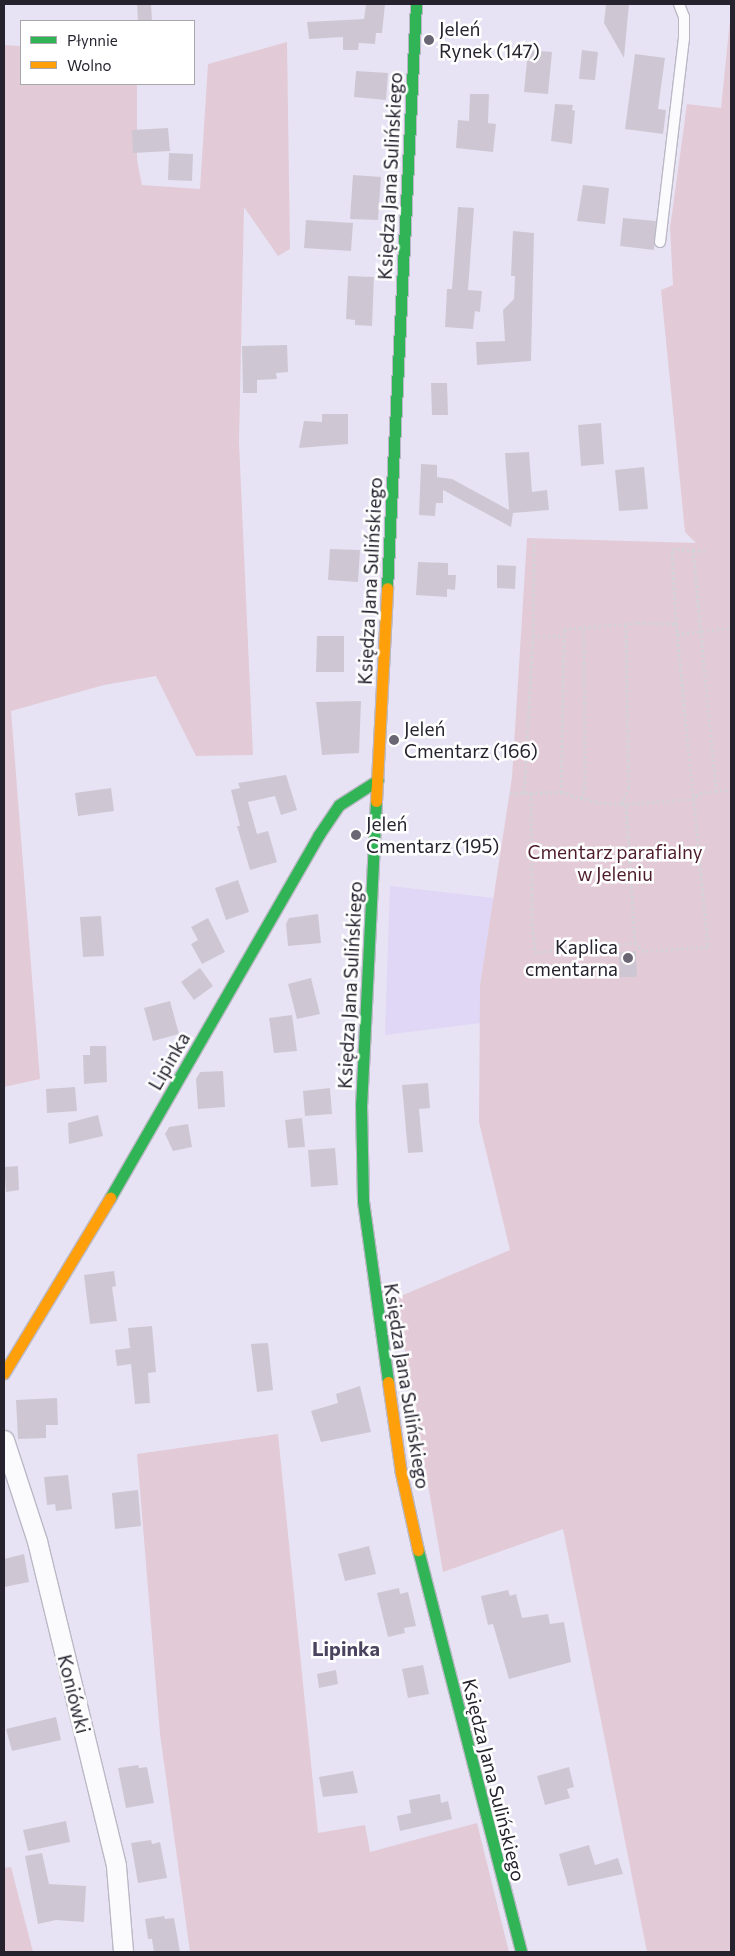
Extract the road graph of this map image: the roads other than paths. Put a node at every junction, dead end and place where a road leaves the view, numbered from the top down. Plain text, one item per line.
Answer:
1 (416, 4) edge
2 (679, 4) edge
3 (660, 242) dead end
4 (378, 780) junction
5 (4, 1373) edge
6 (4, 1440) edge
7 (123, 1952) edge
8 (521, 1952) edge

1 - 4 street, Księdza Jana Sulińskiego
2 - 3 lane
4 - 5 street, Lipinka
4 - 8 street, Księdza Jana Sulińskiego
6 - 7 street, Koniówki

